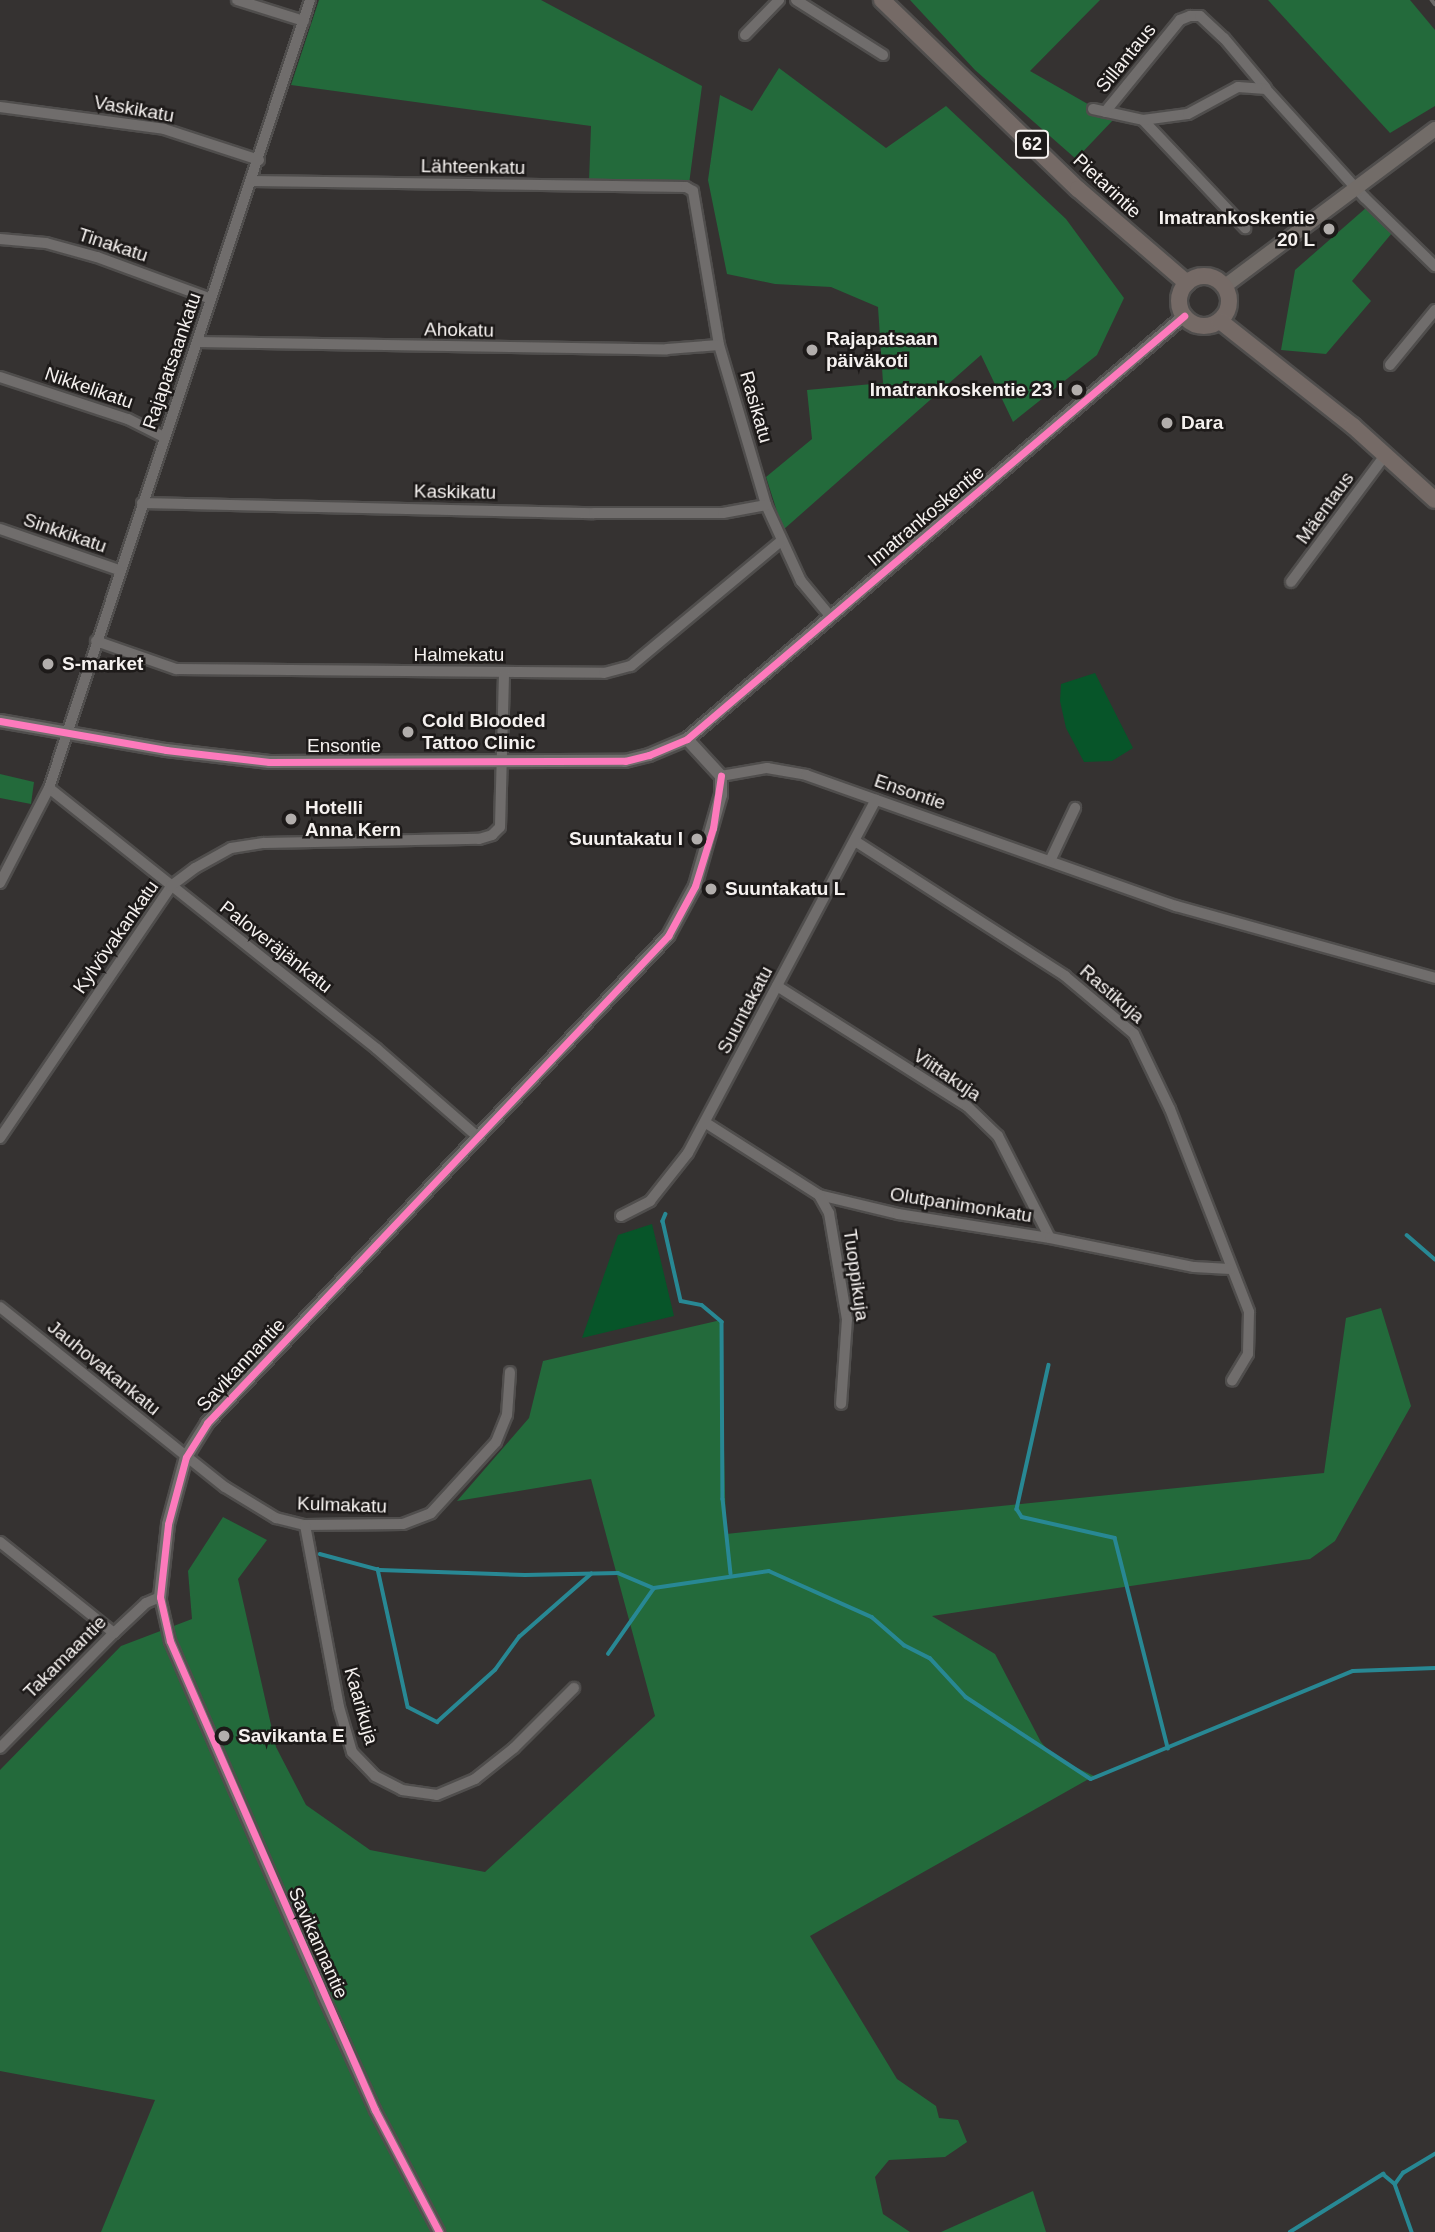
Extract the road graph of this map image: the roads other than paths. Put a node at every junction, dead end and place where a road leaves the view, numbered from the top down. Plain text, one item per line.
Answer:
1 (237, 0) edge
2 (310, 0) edge
3 (779, 0) edge
4 (796, 0) edge
5 (882, 0) edge
6 (303, 21) junction
7 (745, 35) dead end
8 (883, 55) dead end
9 (1266, 89) junction
10 (0, 107) edge
11 (1093, 109) dead end
12 (1105, 112) junction
13 (1143, 120) junction
14 (1435, 129) edge
15 (259, 160) junction
16 (251, 181) junction
17 (1356, 187) junction
18 (693, 191) joint
19 (1245, 228) dead end
20 (0, 239) edge
21 (1435, 266) edge
22 (1187, 283) junction
23 (1225, 286) junction
24 (211, 299) junction
25 (1435, 310) edge
26 (1184, 316) junction
27 (1220, 321) junction
28 (197, 342) junction
29 (719, 345) junction
30 (1390, 365) dead end
31 (0, 377) edge
32 (164, 437) junction
33 (1386, 454) junction
34 (1435, 500) edge
35 (142, 503) junction
36 (766, 505) junction
37 (0, 529) edge
38 (781, 541) junction
39 (119, 570) junction
40 (1291, 582) dead end
41 (831, 617) junction
42 (96, 641) junction
43 (503, 673) junction
44 (0, 721) edge
45 (66, 733) junction
46 (687, 738) junction
47 (500, 761) junction
48 (721, 776) junction
49 (48, 788) junction
50 (876, 800) junction
51 (1075, 808) dead end
52 (855, 841) junction
53 (1050, 861) junction
54 (0, 883) edge
55 (171, 886) junction
56 (1435, 978) edge
57 (777, 986) junction
58 (706, 1123) junction
59 (0, 1138) edge
60 (479, 1138) junction
61 (819, 1195) junction
62 (621, 1216) dead end
63 (1050, 1238) junction
64 (1230, 1269) junction
65 (0, 1307) edge
66 (510, 1372) dead end
67 (1232, 1381) dead end
68 (841, 1404) dead end
69 (186, 1457) junction
70 (305, 1525) junction
71 (0, 1542) edge
72 (160, 1597) junction
73 (114, 1633) junction
74 (574, 1688) dead end
75 (0, 1748) edge
76 (439, 2232) edge

1 - 6 street
2 - 6 street, Rajapatsaankatu
3 - 7 street
4 - 8 street
5 - 22 main road, Pietarintie / 62
6 - 15 street, Rajapatsaankatu
9 - 12 street, Sillantaus
9 - 13 street, Sillantaus
9 - 17 street, Sillantaus
10 - 15 street, Vaskikatu
11 - 12 street, Sillantaus
12 - 13 street, Sillantaus
13 - 19 street
14 - 17 main road
15 - 16 street, Rajapatsaankatu
16 - 18 street, Lähteenkatu
16 - 24 street, Rajapatsaankatu
17 - 21 street, Sillantaus
17 - 23 main road
18 - 29 street, Rasikatu
20 - 24 street, Tinakatu
22 - 23 main road
22 - 26 main road
23 - 27 main road
24 - 28 street, Rajapatsaankatu
25 - 30 street
26 - 27 main road
26 - 41 street, Imatrankoskentie
27 - 33 main road
28 - 29 street, Ahokatu
28 - 32 street, Rajapatsaankatu
29 - 36 street, Rasikatu
31 - 32 street, Nikkelikatu
32 - 35 street, Rajapatsaankatu
33 - 34 main road
33 - 40 street, Mäentaus
35 - 36 street, Kaskikatu
35 - 39 street, Rajapatsaankatu
36 - 38 street, Rasikatu
37 - 39 street, Sinkkikatu
38 - 41 street, Rasikatu
38 - 43 street, Halmekatu
39 - 42 street, Rajapatsaankatu
41 - 46 street, Imatrankoskentie
42 - 43 street, Halmekatu
42 - 45 street, Rajapatsaankatu
43 - 47 street, Kylvövakankatu
44 - 45 street, Ensontie
45 - 47 street, Ensontie
45 - 49 street, Rajapatsaankatu
46 - 47 street, Ensontie
46 - 48 street
47 - 55 street, Kylvövakankatu
48 - 50 street, Ensontie
48 - 60 street, Savikannantie
49 - 54 street, Rajapatsaankatu
49 - 55 street, Paloveräjänkatu
50 - 52 street, Suuntakatu
50 - 53 street, Ensontie
51 - 53 street
52 - 57 street, Suuntakatu
52 - 64 street, Rastikuja
53 - 56 street, Ensontie
55 - 59 street, Kylvövakankatu
55 - 60 street, Paloveräjänkatu
57 - 58 street, Suuntakatu
57 - 63 street, Viittakuja
58 - 61 street, Olutpanimonkatu
58 - 62 street, Suuntakatu
60 - 69 street, Savikannantie
61 - 63 street, Olutpanimonkatu
61 - 68 street, Tuoppikuja
63 - 64 street, Olutpanimonkatu
64 - 67 street, Rastikuja
65 - 69 street, Jauhovakankatu
66 - 70 street, Kulmakatu
69 - 70 street, Kulmakatu
69 - 72 street, Savikannantie
70 - 74 street, Kaarikuja
71 - 73 street
72 - 73 street, Takamaantie
72 - 76 street, Savikannantie
73 - 75 street, Takamaantie

